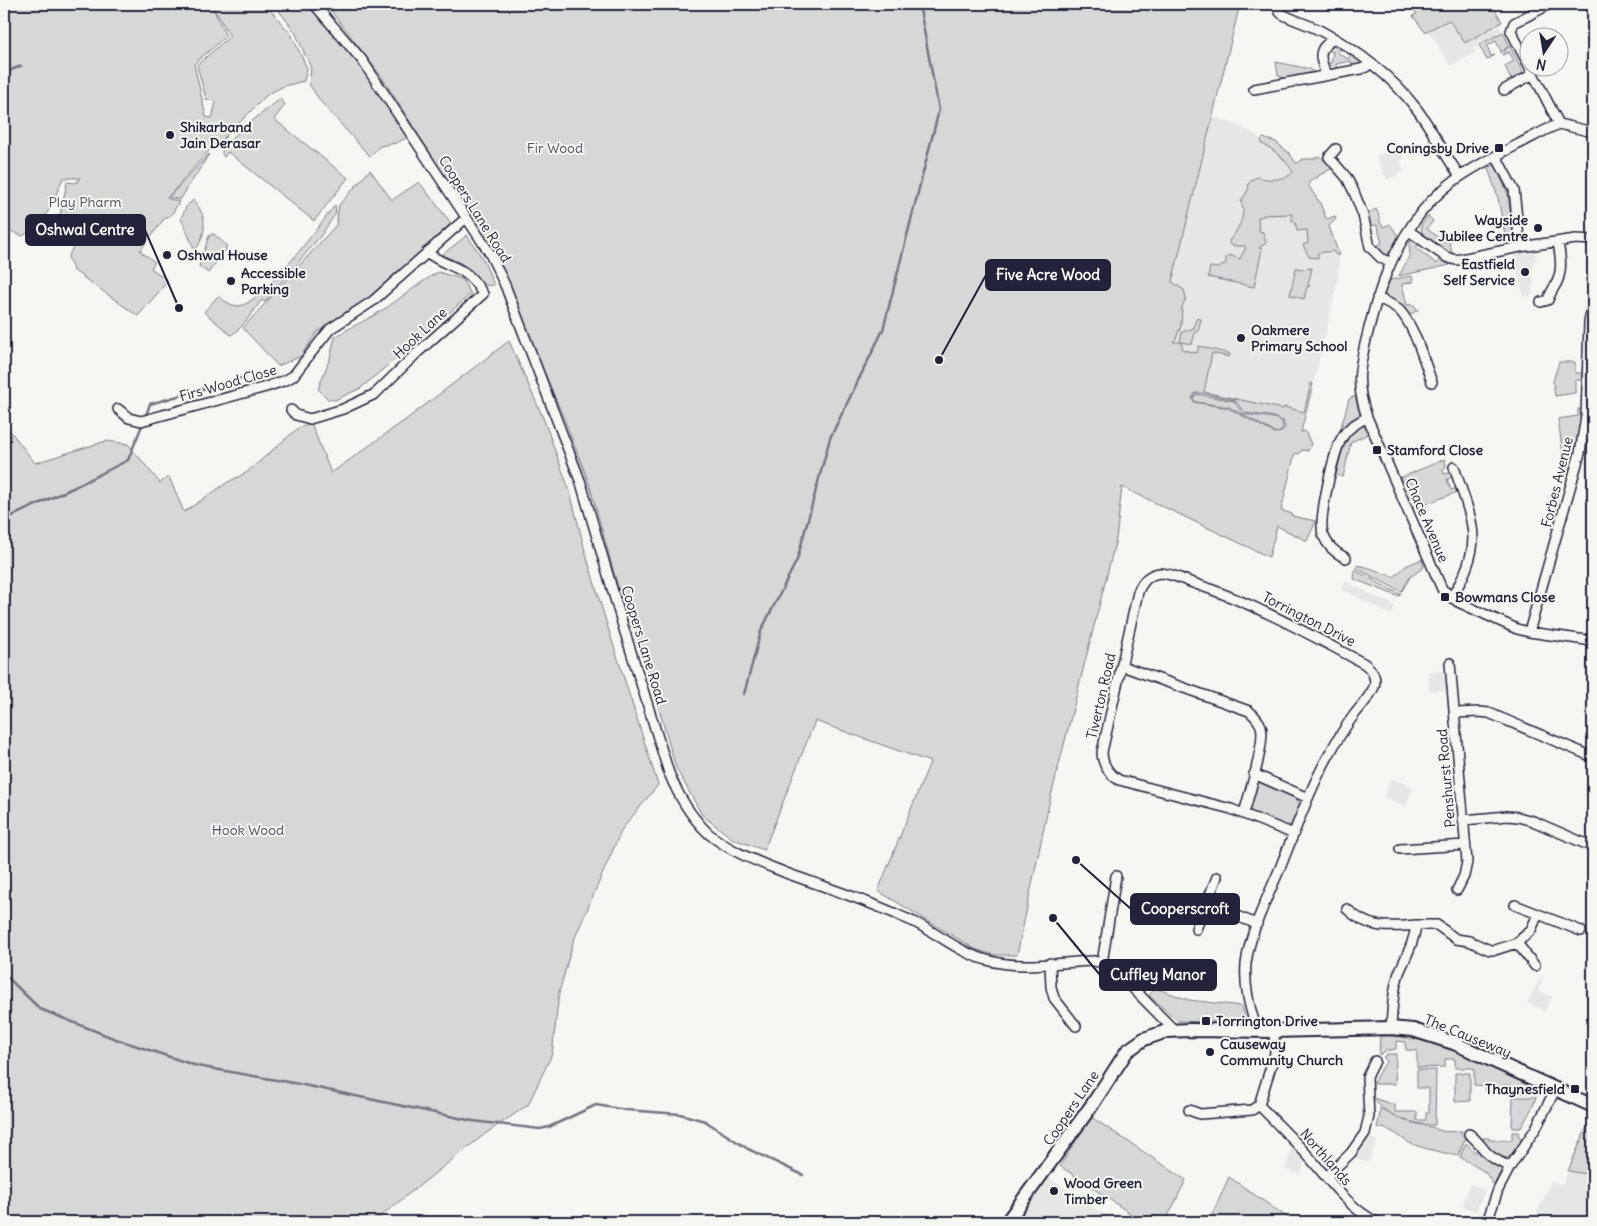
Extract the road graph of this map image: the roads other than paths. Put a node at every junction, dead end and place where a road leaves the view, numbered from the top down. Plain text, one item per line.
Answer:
1 (314, 4) edge
2 (1278, 4) edge
3 (1550, 4) edge
4 (1333, 38) junction
5 (1520, 49) edge
6 (1370, 63) junction
7 (1326, 75) junction
8 (1526, 78) edge
9 (1535, 78) edge
10 (1254, 88) dead end
11 (1504, 90) dead end
12 (1559, 124) junction
13 (1593, 132) edge
14 (1336, 149) dead end
15 (1496, 156) junction
16 (1460, 176) junction
17 (466, 218) junction
18 (1409, 231) junction
19 (1593, 240) edge
20 (1558, 242) junction
21 (1520, 247) junction
22 (427, 252) junction
23 (1391, 263) junction
24 (1377, 298) junction
25 (1541, 302) dead end
26 (1593, 304) edge
27 (1432, 382) dead end
28 (118, 410) dead end
29 (291, 410) dead end
30 (1367, 417) junction
31 (1454, 467) dead end
32 (1346, 558) dead end
33 (1171, 576) joint
34 (1451, 598) junction
35 (1529, 632) junction
36 (1593, 641) edge
37 (1450, 663) dead end
38 (1122, 666) junction
39 (1455, 713) junction
40 (1593, 757) edge
41 (1254, 774) junction
42 (1308, 798) junction
43 (1244, 813) junction
44 (1464, 820) junction
45 (1294, 834) junction
46 (1466, 845) junction
47 (1593, 847) edge
48 (1400, 849) dead end
49 (1116, 876) dead end
50 (1217, 877) dead end
51 (1458, 890) dead end
52 (1206, 904) junction
53 (1515, 905) dead end
54 (1347, 909) dead end
55 (1538, 914) junction
56 (1257, 924) junction
57 (1416, 925) junction
58 (1196, 929) dead end
59 (1581, 931) dead end
60 (1517, 943) junction
61 (1050, 963) junction
62 (1102, 963) junction
63 (1535, 966) dead end
64 (1076, 1026) dead end
65 (1391, 1028) junction
66 (1174, 1030) junction
67 (1257, 1031) junction
68 (1274, 1031) junction
69 (1374, 1061) dead end
70 (1555, 1090) junction
71 (1259, 1105) junction
72 (1593, 1106) edge
73 (1189, 1110) dead end
74 (1469, 1134) dead end
75 (1510, 1167) junction
76 (1326, 1177) junction
77 (1007, 1222) edge
78 (1376, 1222) edge
79 (1487, 1222) edge

1 - 17 street, Coopers Lane Road
2 - 4 street
3 - 5 street
4 - 6 street
4 - 7 street
6 - 7 street
6 - 16 street
7 - 10 street
8 - 11 street
9 - 12 street
12 - 13 street
12 - 15 street, Chace Avenue
14 - 23 street
15 - 16 street, Chace Avenue
15 - 21 street
16 - 18 street, Chace Avenue
17 - 22 street, Firs Wood Close
17 - 61 street, Coopers Lane Road
18 - 21 street
18 - 23 street, Chace Avenue
19 - 20 street
20 - 21 street
20 - 25 street
22 - 28 street, Firs Wood Close
22 - 29 street, Hook Lane
23 - 24 street, Chace Avenue
24 - 27 street
24 - 30 street, Chace Avenue
26 - 35 street, Forbes Avenue
30 - 32 street
30 - 34 street, Chace Avenue
31 - 34 street
33 - 38 street, Tiverton Road
33 - 42 street, Torrington Drive
34 - 35 street, Chace Avenue
35 - 36 street, Chace Avenue
37 - 39 street, Penshurst Road
38 - 41 street
38 - 43 street, Tiverton Road
39 - 40 street
39 - 44 street, Penshurst Road
41 - 42 street
41 - 43 street
42 - 45 street, Torrington Drive
43 - 45 street, Tiverton Road
44 - 46 street, Penshurst Road
44 - 47 street
45 - 56 street, Torrington Drive
46 - 48 street
46 - 51 street, Penshurst Road
49 - 62 street
50 - 52 street
52 - 56 street
52 - 58 street
53 - 55 street
54 - 57 street
55 - 59 street
55 - 60 street
56 - 67 street, Torrington Drive
57 - 60 street
57 - 65 street
60 - 63 street
61 - 62 street, Coopers Lane Road
61 - 64 street
62 - 66 street
65 - 68 main road, The Causeway
65 - 70 main road, The Causeway
66 - 67 main road, The Causeway
66 - 77 main road, Coopers Lane
67 - 68 main road, The Causeway
68 - 71 street
69 - 76 street
70 - 72 main road, The Causeway
70 - 75 street
71 - 73 street
71 - 76 street, Northlands
74 - 75 street
75 - 79 street
76 - 78 street, Northlands

